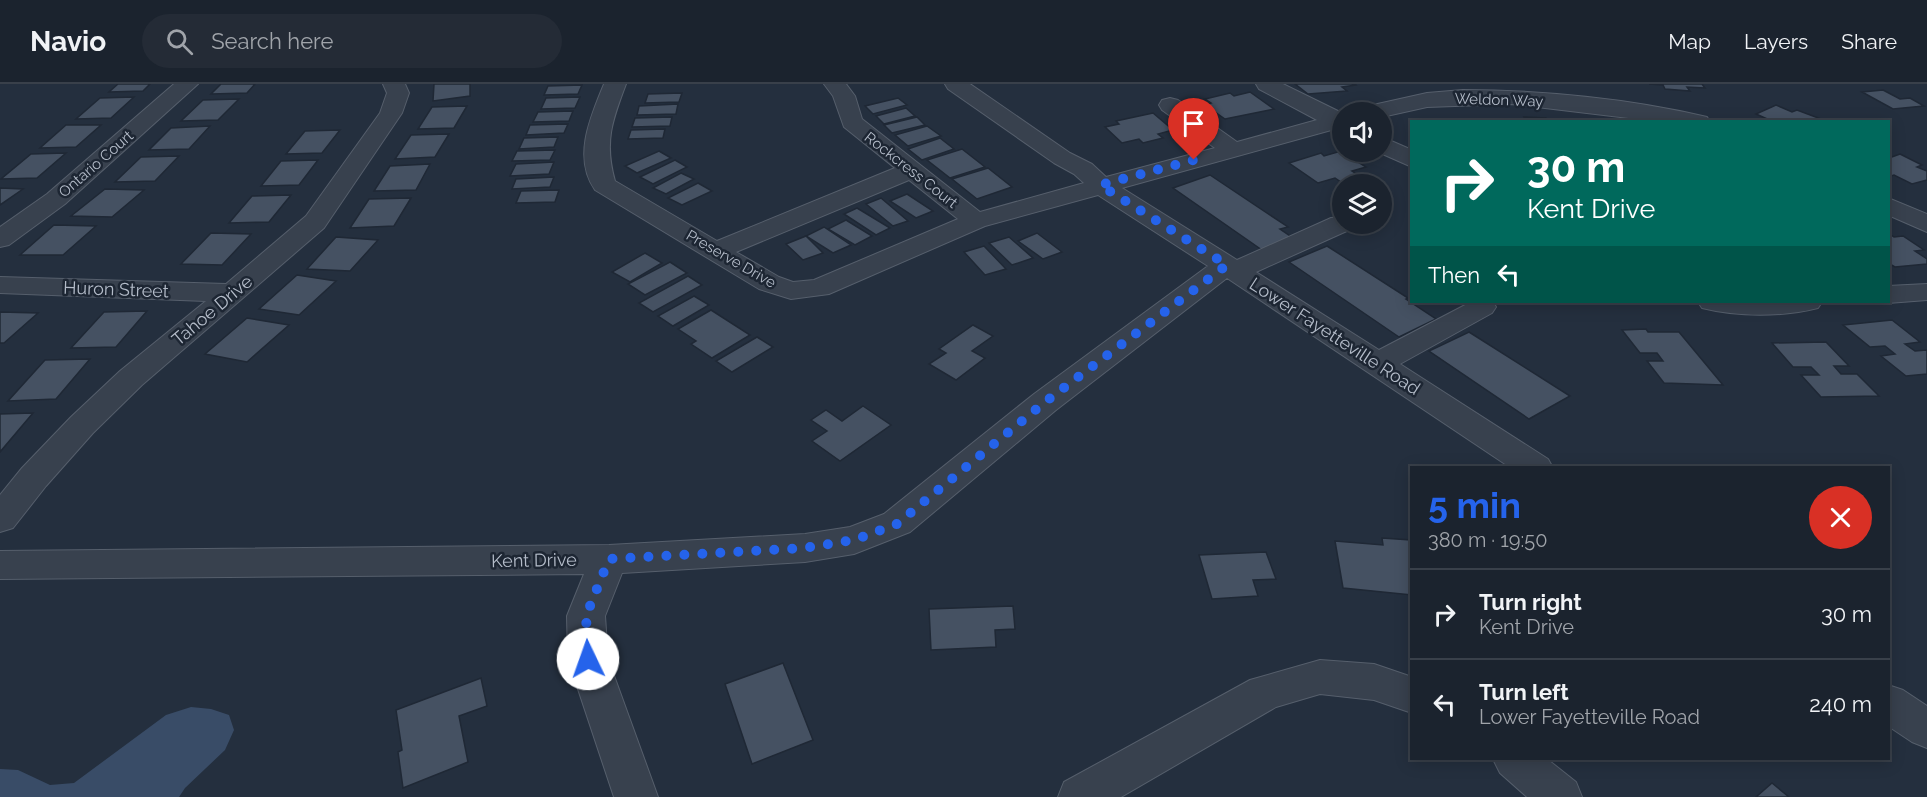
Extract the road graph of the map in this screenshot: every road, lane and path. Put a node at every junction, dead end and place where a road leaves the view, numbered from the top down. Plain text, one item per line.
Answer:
1 (187, 84) edge
2 (394, 84) edge
3 (615, 84) edge
4 (835, 84) edge
5 (956, 84) edge
6 (1267, 84) edge
7 (1602, 84) edge
8 (1508, 91) edge
9 (1170, 105) dead end
10 (1392, 108) edge
11 (1600, 112) edge
12 (1332, 117) edge
13 (1679, 120) edge
14 (1332, 124) edge
15 (1232, 149) junction
16 (1392, 149) edge
17 (1410, 159) edge
18 (912, 170) junction
19 (1100, 185) junction
20 (976, 221) junction
21 (1332, 227) edge
22 (0, 238) edge
23 (715, 251) junction
24 (1231, 268) junction
25 (0, 285) edge
26 (1927, 291) edge
27 (232, 293) junction
28 (1890, 295) edge
29 (1722, 303) edge
30 (1794, 303) edge
31 (1482, 307) dead end
32 (1378, 363) junction
33 (1533, 466) edge
34 (0, 519) edge
35 (609, 559) junction
36 (0, 565) edge
37 (1410, 694) edge
38 (1890, 704) edge
39 (1927, 729) edge
40 (1516, 760) edge
41 (636, 797) edge
42 (1080, 797) edge
43 (1560, 797) edge

1 - 22 street, Ontario Court
2 - 27 street, Tahoe Drive
3 - 23 street, Preserve Drive
4 - 18 street, Rockcress Court
5 - 19 street, Lower Fayetteville Road
6 - 12 street
7 - 11 street
8 - 10 street, Weldon Way
8 - 11 street, Weldon Way
9 - 15 street
11 - 13 street, Weldon Way
14 - 15 street
15 - 19 street
16 - 17 street
18 - 20 street, Rockcress Court
18 - 23 street
19 - 20 street, Preserve Drive
19 - 24 street, Lower Fayetteville Road
20 - 23 street, Preserve Drive
21 - 24 street, Kent Drive
24 - 32 street, Lower Fayetteville Road
24 - 35 street, Kent Drive
25 - 27 street, Huron Street
26 - 28 street
27 - 34 street, Tahoe Drive
29 - 30 street
31 - 32 street
32 - 33 street, Lower Fayetteville Road
35 - 36 street, Kent Drive
35 - 41 street
37 - 42 street
38 - 39 street
40 - 43 street

